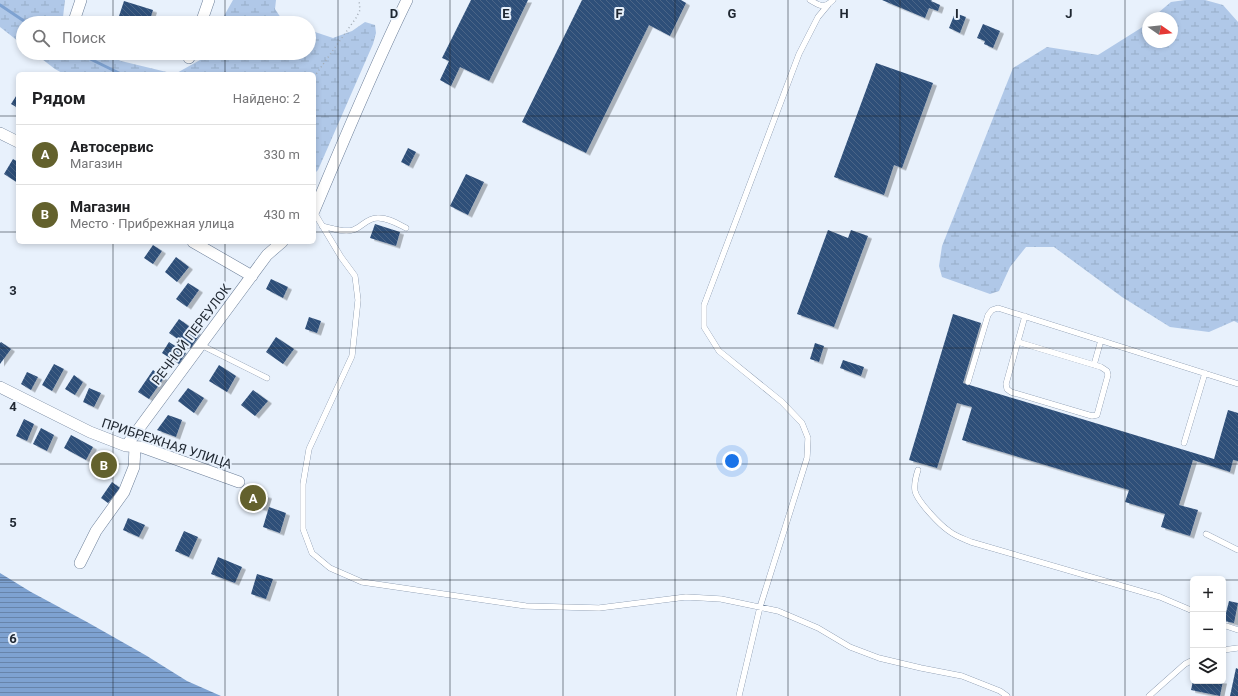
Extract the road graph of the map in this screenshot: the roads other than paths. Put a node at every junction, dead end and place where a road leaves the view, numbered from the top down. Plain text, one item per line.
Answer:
1 (81, 0) edge
2 (209, 0) edge
3 (408, 0) edge
4 (810, 0) edge
5 (833, 0) edge
6 (828, 5) junction
7 (76, 16) edge
8 (203, 16) edge
9 (0, 133) edge
10 (16, 141) edge
11 (316, 206) edge
12 (316, 215) edge
13 (322, 226) junction
14 (406, 228) dead end
15 (196, 244) edge
16 (280, 244) edge
17 (252, 276) junction
18 (1025, 316) junction
19 (1101, 340) junction
20 (1018, 342) junction
21 (201, 345) junction
22 (1094, 365) junction
23 (1205, 373) junction
24 (267, 378) dead end
25 (968, 382) dead end
26 (1238, 384) edge
27 (0, 387) edge
28 (1184, 443) dead end
29 (130, 446) junction
30 (918, 470) dead end
31 (239, 482) dead end
32 (1206, 534) dead end
33 (1238, 550) edge
34 (80, 564) dead end
35 (760, 607) junction
36 (1190, 610) edge
37 (1226, 626) edge
38 (1238, 630) edge
39 (1238, 648) edge
40 (1226, 650) edge
41 (1190, 662) edge
42 (739, 696) edge
43 (1007, 696) edge
44 (1149, 696) edge

1 - 7 street
2 - 8 street
3 - 11 street
4 - 6 lane
5 - 6 lane
6 - 35 lane
9 - 10 street
12 - 13 lane
13 - 14 lane
13 - 35 lane
15 - 17 street
16 - 17 street, РЕЧНОЙ ПЕРЕУЛОК
17 - 21 street, РЕЧНОЙ ПЕРЕУЛОК
18 - 19 lane
18 - 20 lane
18 - 25 lane
19 - 22 lane
19 - 23 lane
20 - 22 lane
20 - 22 lane
21 - 24 lane
21 - 29 street, РЕЧНОЙ ПЕРЕУЛОК
23 - 26 lane
23 - 28 lane
27 - 29 street, ПРИБРЕЖНАЯ УЛИЦА
29 - 31 street, ПРИБРЕЖНАЯ УЛИЦА
29 - 34 street
30 - 36 lane
32 - 33 lane
35 - 42 lane
35 - 43 lane
37 - 38 lane
39 - 40 lane
41 - 44 lane

